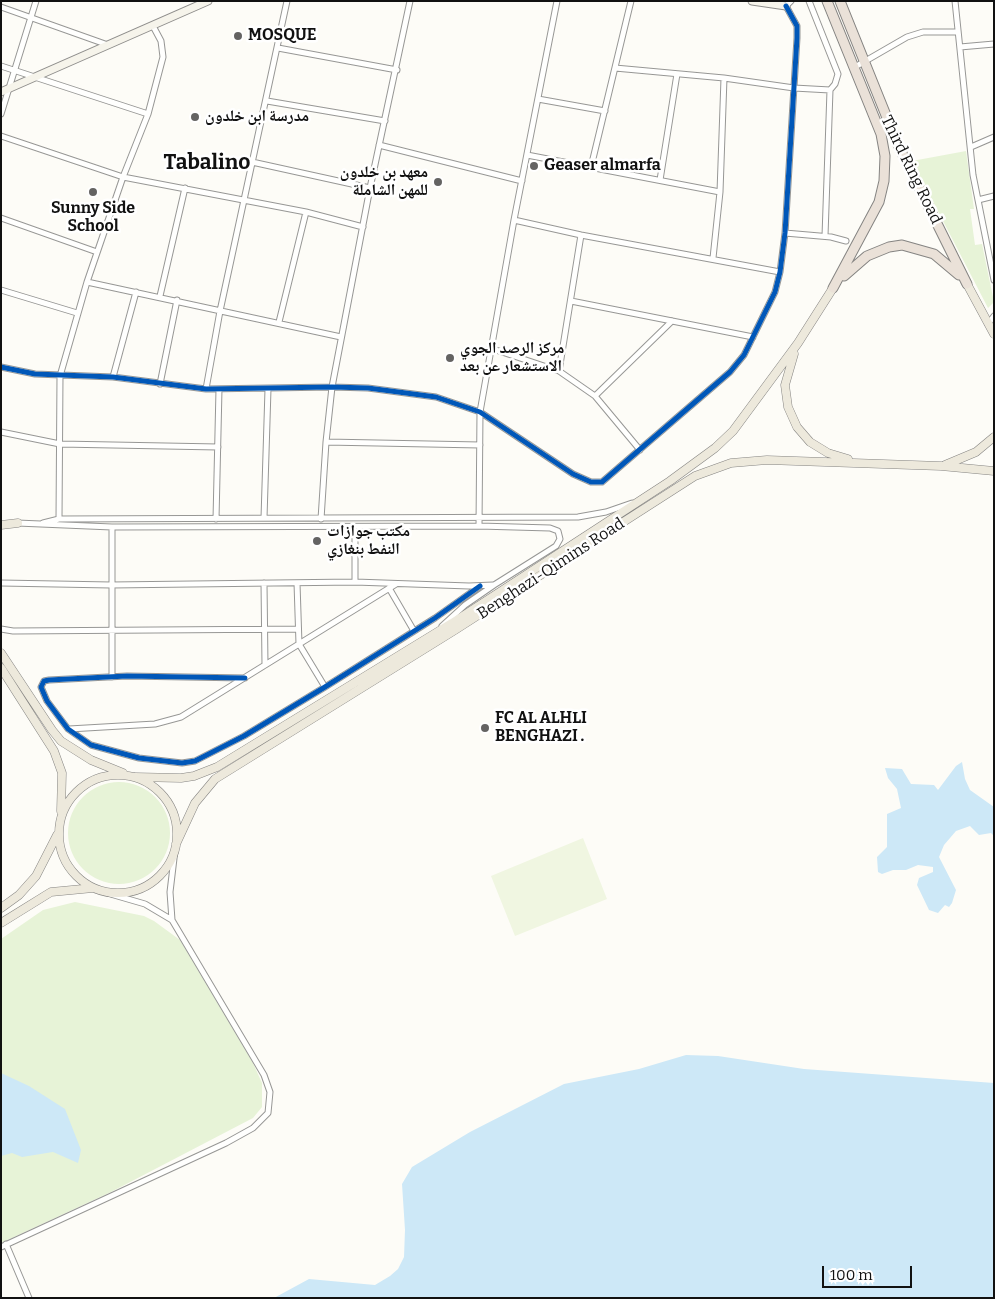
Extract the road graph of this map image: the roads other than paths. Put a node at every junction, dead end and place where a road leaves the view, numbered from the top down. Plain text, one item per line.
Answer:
1 (36, 1) edge
2 (208, 1) edge
3 (287, 1) edge
4 (410, 1) edge
5 (557, 1) edge
6 (631, 1) edge
7 (752, 1) edge
8 (809, 1) edge
9 (826, 1) edge
10 (840, 1) edge
11 (955, 1) edge
12 (196, 4) edge
13 (788, 4) edge
14 (1, 7) edge
15 (31, 16) junction
16 (153, 26) junction
17 (958, 32) junction
18 (994, 44) edge
19 (108, 45) junction
20 (960, 47) junction
21 (278, 48) junction
22 (859, 64) junction
23 (1, 66) edge
24 (615, 68) junction
25 (15, 70) junction
26 (397, 70) junction
27 (677, 74) junction
28 (35, 77) junction
29 (724, 78) junction
30 (794, 88) junction
31 (830, 90) junction
32 (4, 91) edge
33 (538, 99) junction
34 (267, 101) junction
35 (605, 111) junction
36 (1, 114) edge
37 (148, 114) junction
38 (386, 121) junction
39 (1, 136) edge
40 (994, 137) edge
41 (379, 145) junction
42 (971, 146) junction
43 (527, 155) junction
44 (252, 162) junction
45 (591, 167) junction
46 (123, 176) junction
47 (660, 180) junction
48 (522, 181) junction
49 (185, 188) junction
50 (370, 188) junction
51 (720, 192) junction
52 (994, 196) edge
53 (245, 199) junction
54 (978, 200) junction
55 (306, 212) junction
56 (1, 218) edge
57 (514, 220) junction
58 (363, 227) junction
59 (785, 233) junction
60 (581, 235) junction
61 (825, 236) junction
62 (846, 241) dead end
63 (97, 252) junction
64 (713, 258) junction
65 (780, 272) junction
66 (994, 280) edge
67 (87, 282) junction
68 (968, 284) junction
69 (834, 288) junction
70 (1, 290) edge
71 (136, 292) junction
72 (160, 296) junction
73 (178, 300) junction
74 (571, 301) junction
75 (220, 311) junction
76 (77, 313) junction
77 (994, 316) edge
78 (279, 322) junction
79 (672, 322) junction
80 (988, 324) junction
81 (994, 334) edge
82 (341, 337) junction
83 (753, 337) junction
84 (798, 343) junction
85 (490, 348) junction
86 (1, 368) edge
87 (559, 371) junction
88 (60, 376) junction
89 (113, 377) junction
90 (160, 384) junction
91 (332, 387) junction
92 (206, 388) junction
93 (219, 389) junction
94 (268, 389) junction
95 (595, 396) junction
96 (480, 412) junction
97 (1, 432) edge
98 (994, 437) edge
99 (326, 442) junction
100 (60, 444) junction
101 (480, 445) junction
102 (218, 447) junction
103 (640, 450) junction
104 (860, 462) junction
105 (941, 466) junction
106 (994, 471) edge
107 (642, 500) junction
108 (181, 518) junction
109 (198, 518) junction
110 (264, 518) junction
111 (480, 518) junction
112 (59, 519) junction
113 (216, 519) junction
114 (322, 519) junction
115 (1, 521) edge
116 (18, 523) junction
117 (43, 523) junction
118 (1, 525) edge
119 (479, 526) junction
120 (180, 527) junction
121 (197, 527) junction
122 (355, 527) junction
123 (112, 528) junction
124 (355, 582) junction
125 (1, 583) edge
126 (264, 583) junction
127 (297, 583) junction
128 (398, 583) junction
129 (494, 584) junction
130 (111, 585) junction
131 (480, 586) junction
132 (389, 588) junction
133 (1, 629) edge
134 (298, 629) junction
135 (111, 630) junction
136 (265, 630) junction
137 (414, 630) junction
138 (437, 632) junction
139 (299, 644) junction
140 (1, 653) edge
141 (266, 665) junction
142 (1, 668) edge
143 (112, 676) junction
144 (245, 678) junction
145 (325, 687) junction
146 (68, 729) junction
147 (132, 776) junction
148 (60, 819) junction
149 (58, 833) junction
150 (176, 847) junction
151 (94, 888) junction
152 (107, 892) junction
153 (1, 908) edge
154 (172, 920) junction
155 (1, 923) edge
156 (4, 1245) edge
157 (29, 1298) edge

1 - 15 street
2 - 12 street
3 - 21 street
4 - 26 street
5 - 33 street
6 - 24 street
7 - 13 street
8 - 31 street
9 - 22 highway, Third Ring Road
10 - 22 highway, Third Ring Road
11 - 17 street
12 - 16 street
13 - 30 street
14 - 15 street
15 - 19 street
15 - 25 street
16 - 19 street
16 - 37 street
17 - 20 street
17 - 22 street
18 - 20 street
19 - 28 street
20 - 42 street
21 - 26 street
21 - 34 street
22 - 68 highway, Third Ring Road
22 - 69 highway, Third Ring Road
23 - 25 street
24 - 27 street
24 - 35 street
25 - 28 street
25 - 32 street
26 - 38 street
27 - 29 street
27 - 47 street
28 - 32 street
28 - 37 street
29 - 30 street
29 - 51 street
30 - 31 street
30 - 59 street
31 - 61 street
32 - 36 street
33 - 35 street
33 - 43 street
34 - 38 street
34 - 44 street
35 - 45 street
37 - 46 street
38 - 41 street
39 - 46 street
40 - 42 street
41 - 48 street
41 - 50 street
42 - 54 street
43 - 45 street
43 - 48 street
44 - 50 street
44 - 53 street
45 - 47 street
46 - 49 street
46 - 63 street
47 - 51 street
48 - 57 street
49 - 53 street
49 - 72 street
50 - 58 street
51 - 64 street
52 - 54 street
53 - 55 street
53 - 75 street
54 - 66 street
55 - 58 street
55 - 78 street
56 - 63 street
57 - 60 street
57 - 85 street
58 - 82 street
59 - 61 street
59 - 65 street
60 - 64 street
60 - 74 street
61 - 62 street
63 - 67 street
64 - 65 street
65 - 83 street
67 - 71 street
67 - 76 street
68 - 69 highway
68 - 80 main road, Third Ring Road
69 - 84 main road
70 - 76 street
71 - 72 street
71 - 89 street
72 - 73 street
73 - 75 street
73 - 90 street
74 - 79 street
74 - 87 street
75 - 78 street
75 - 92 street
76 - 88 street
77 - 80 street
78 - 82 street
79 - 83 street
79 - 95 street
80 - 81 main road, Third Ring Road
82 - 91 street
83 - 103 street
84 - 104 main road
84 - 107 main road
85 - 87 street
85 - 96 street
86 - 88 street
87 - 95 street
88 - 89 street
88 - 100 street
89 - 90 street
90 - 92 street
91 - 94 street
91 - 96 street
91 - 99 street
92 - 93 street
93 - 94 street
93 - 102 street
94 - 110 street
95 - 103 street
96 - 101 street
96 - 103 street
97 - 100 street
98 - 105 main road
99 - 101 street
99 - 114 street
100 - 102 street
100 - 112 street
101 - 111 street
102 - 113 street
104 - 105 main road, Benghazi-Qimins Road
104 - 150 main road, Benghazi-Qimins Road
105 - 106 main road, Benghazi-Qimins Road
107 - 111 street
107 - 138 main road
108 - 109 street
108 - 112 street
108 - 120 street
109 - 113 street
109 - 121 street
110 - 113 street
110 - 114 street
111 - 114 street
111 - 119 street
112 - 117 street
115 - 116 street
116 - 117 street
116 - 118 main road
117 - 123 street
119 - 122 street
119 - 129 street
120 - 121 street
120 - 123 street
121 - 122 street
122 - 124 street
123 - 130 street
124 - 127 street
124 - 128 street
125 - 130 street
126 - 127 street
126 - 130 street
126 - 136 street
127 - 134 street
128 - 131 street
128 - 132 street
129 - 131 street
129 - 138 street
130 - 135 street
131 - 137 street
132 - 137 street
132 - 139 street
133 - 135 street
134 - 136 street
134 - 139 street
135 - 136 street
135 - 143 street
136 - 141 street
137 - 145 street
138 - 147 main road
139 - 141 street
139 - 145 street
140 - 147 main road
141 - 144 street
142 - 148 main road
143 - 144 street
143 - 146 street
144 - 146 street
145 - 146 street
147 - 148 main road
147 - 150 main road
148 - 149 main road
149 - 151 main road
149 - 153 main road
150 - 152 main road
150 - 154 street
151 - 152 main road
151 - 155 main road
152 - 154 street
154 - 156 street
156 - 157 street

